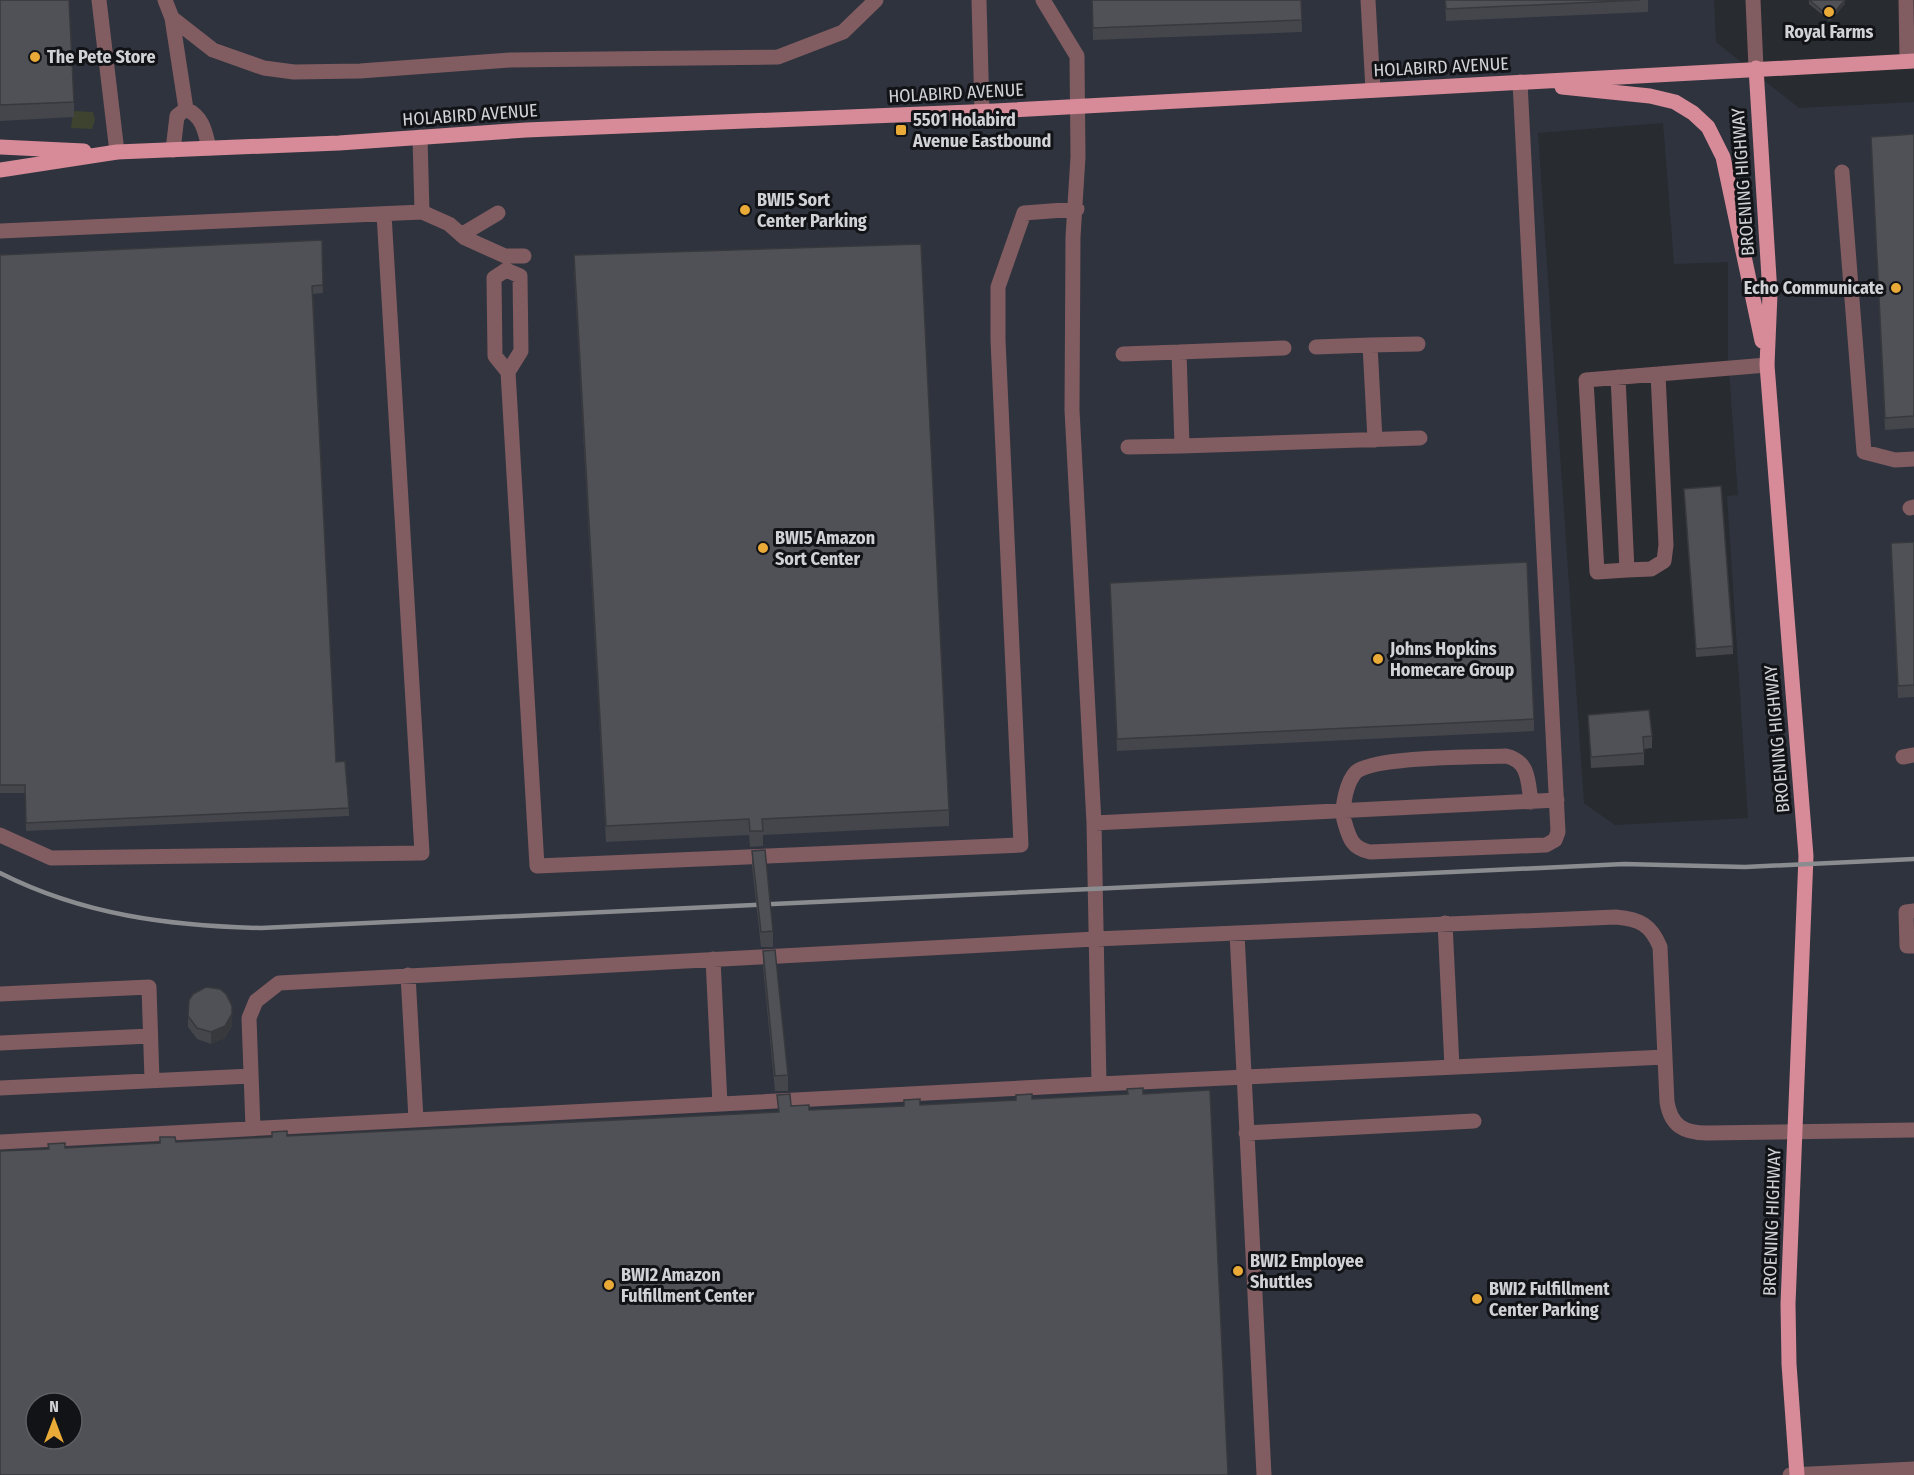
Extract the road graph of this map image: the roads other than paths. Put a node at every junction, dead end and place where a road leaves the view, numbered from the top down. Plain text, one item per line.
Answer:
1 (99, 0) edge
2 (165, 0) edge
3 (876, 0) edge
4 (979, 0) edge
5 (1043, 0) edge
6 (1368, 0) edge
7 (1753, 0) edge
8 (1908, 3) edge
9 (172, 18) junction
10 (1911, 61) edge
11 (1756, 68) junction
12 (1520, 82) junction
13 (1373, 90) junction
14 (1077, 107) junction
15 (186, 109) junction
16 (982, 112) junction
17 (420, 137) junction
18 (0, 147) edge
19 (209, 148) junction
20 (173, 150) junction
21 (117, 152) junction
22 (2, 170) edge
23 (1842, 172) dead end
24 (1077, 209) junction
25 (422, 212) junction
26 (498, 213) dead end
27 (384, 214) junction
28 (0, 231) edge
29 (461, 235) junction
30 (524, 256) dead end
31 (506, 263) junction
32 (1418, 344) dead end
33 (1370, 345) junction
34 (1316, 347) dead end
35 (1284, 348) dead end
36 (1179, 352) junction
37 (1123, 354) dead end
38 (1767, 365) junction
39 (508, 372) junction
40 (1658, 374) junction
41 (1618, 377) junction
42 (1420, 438) dead end
43 (1375, 440) junction
44 (1182, 446) junction
45 (1128, 447) dead end
46 (1914, 459) edge
47 (1627, 570) junction
48 (1557, 800) junction
49 (1531, 802) junction
50 (1342, 813) junction
51 (1094, 823) junction
52 (0, 835) edge
53 (1914, 911) edge
54 (1445, 923) junction
55 (1237, 933) junction
56 (1095, 939) junction
57 (1914, 946) edge
58 (713, 959) junction
59 (408, 975) junction
60 (0, 994) edge
61 (150, 1036) junction
62 (0, 1043) edge
63 (1665, 1057) junction
64 (1452, 1067) junction
65 (250, 1076) junction
66 (1243, 1076) junction
67 (152, 1080) junction
68 (1099, 1084) junction
69 (0, 1088) edge
70 (720, 1104) junction
71 (416, 1119) junction
72 (1474, 1121) dead end
73 (253, 1128) junction
74 (1914, 1130) edge
75 (1795, 1131) junction
76 (1246, 1132) junction
77 (0, 1142) edge
78 (1914, 1469) edge
79 (1264, 1475) edge
80 (1795, 1475) edge

1 - 21 street
2 - 9 street
3 - 9 street
4 - 16 street
5 - 14 street
6 - 13 street
7 - 11 street, BROENING HIGHWAY
8 - 10 street
9 - 15 street
10 - 11 main road, HOLABIRD AVENUE
11 - 12 main road, HOLABIRD AVENUE
11 - 38 main road, BROENING HIGHWAY
12 - 13 main road, HOLABIRD AVENUE
12 - 38 main road
12 - 48 street
13 - 14 main road, HOLABIRD AVENUE
14 - 16 main road, HOLABIRD AVENUE
14 - 24 street
15 - 19 street
15 - 20 street
16 - 17 main road, HOLABIRD AVENUE
17 - 19 main road, HOLABIRD AVENUE
17 - 25 street
18 - 21 main road
19 - 20 main road, HOLABIRD AVENUE
20 - 21 main road, HOLABIRD AVENUE
21 - 22 main road, HOLABIRD AVENUE
23 - 46 street
24 - 39 street
24 - 51 street
25 - 27 street
25 - 29 street
26 - 29 street
27 - 28 street
27 - 52 street
29 - 31 street
30 - 31 street
31 - 39 street
31 - 39 street
32 - 33 street
33 - 34 street
33 - 43 street
35 - 36 street
36 - 37 street
36 - 44 street
38 - 40 street
38 - 75 main road, BROENING HIGHWAY
40 - 41 street
40 - 47 street
41 - 47 street
41 - 47 street
42 - 43 street
43 - 44 street
44 - 45 street
48 - 49 street
48 - 50 street
49 - 50 street
49 - 50 street
50 - 51 street
51 - 56 street
53 - 57 street
54 - 55 street
54 - 63 street
54 - 64 street
55 - 56 street
55 - 66 street
56 - 58 street
56 - 68 street
58 - 59 street
58 - 70 street
59 - 65 street
59 - 71 street
60 - 61 street
61 - 62 street
61 - 67 street
63 - 64 street
63 - 75 street
64 - 66 street
65 - 67 street
65 - 73 street
66 - 68 street
66 - 76 street
67 - 69 street
68 - 70 street
70 - 71 street
71 - 73 street
72 - 76 street
73 - 77 street
74 - 75 street
75 - 80 main road, BROENING HIGHWAY
76 - 79 street
78 - 80 street

